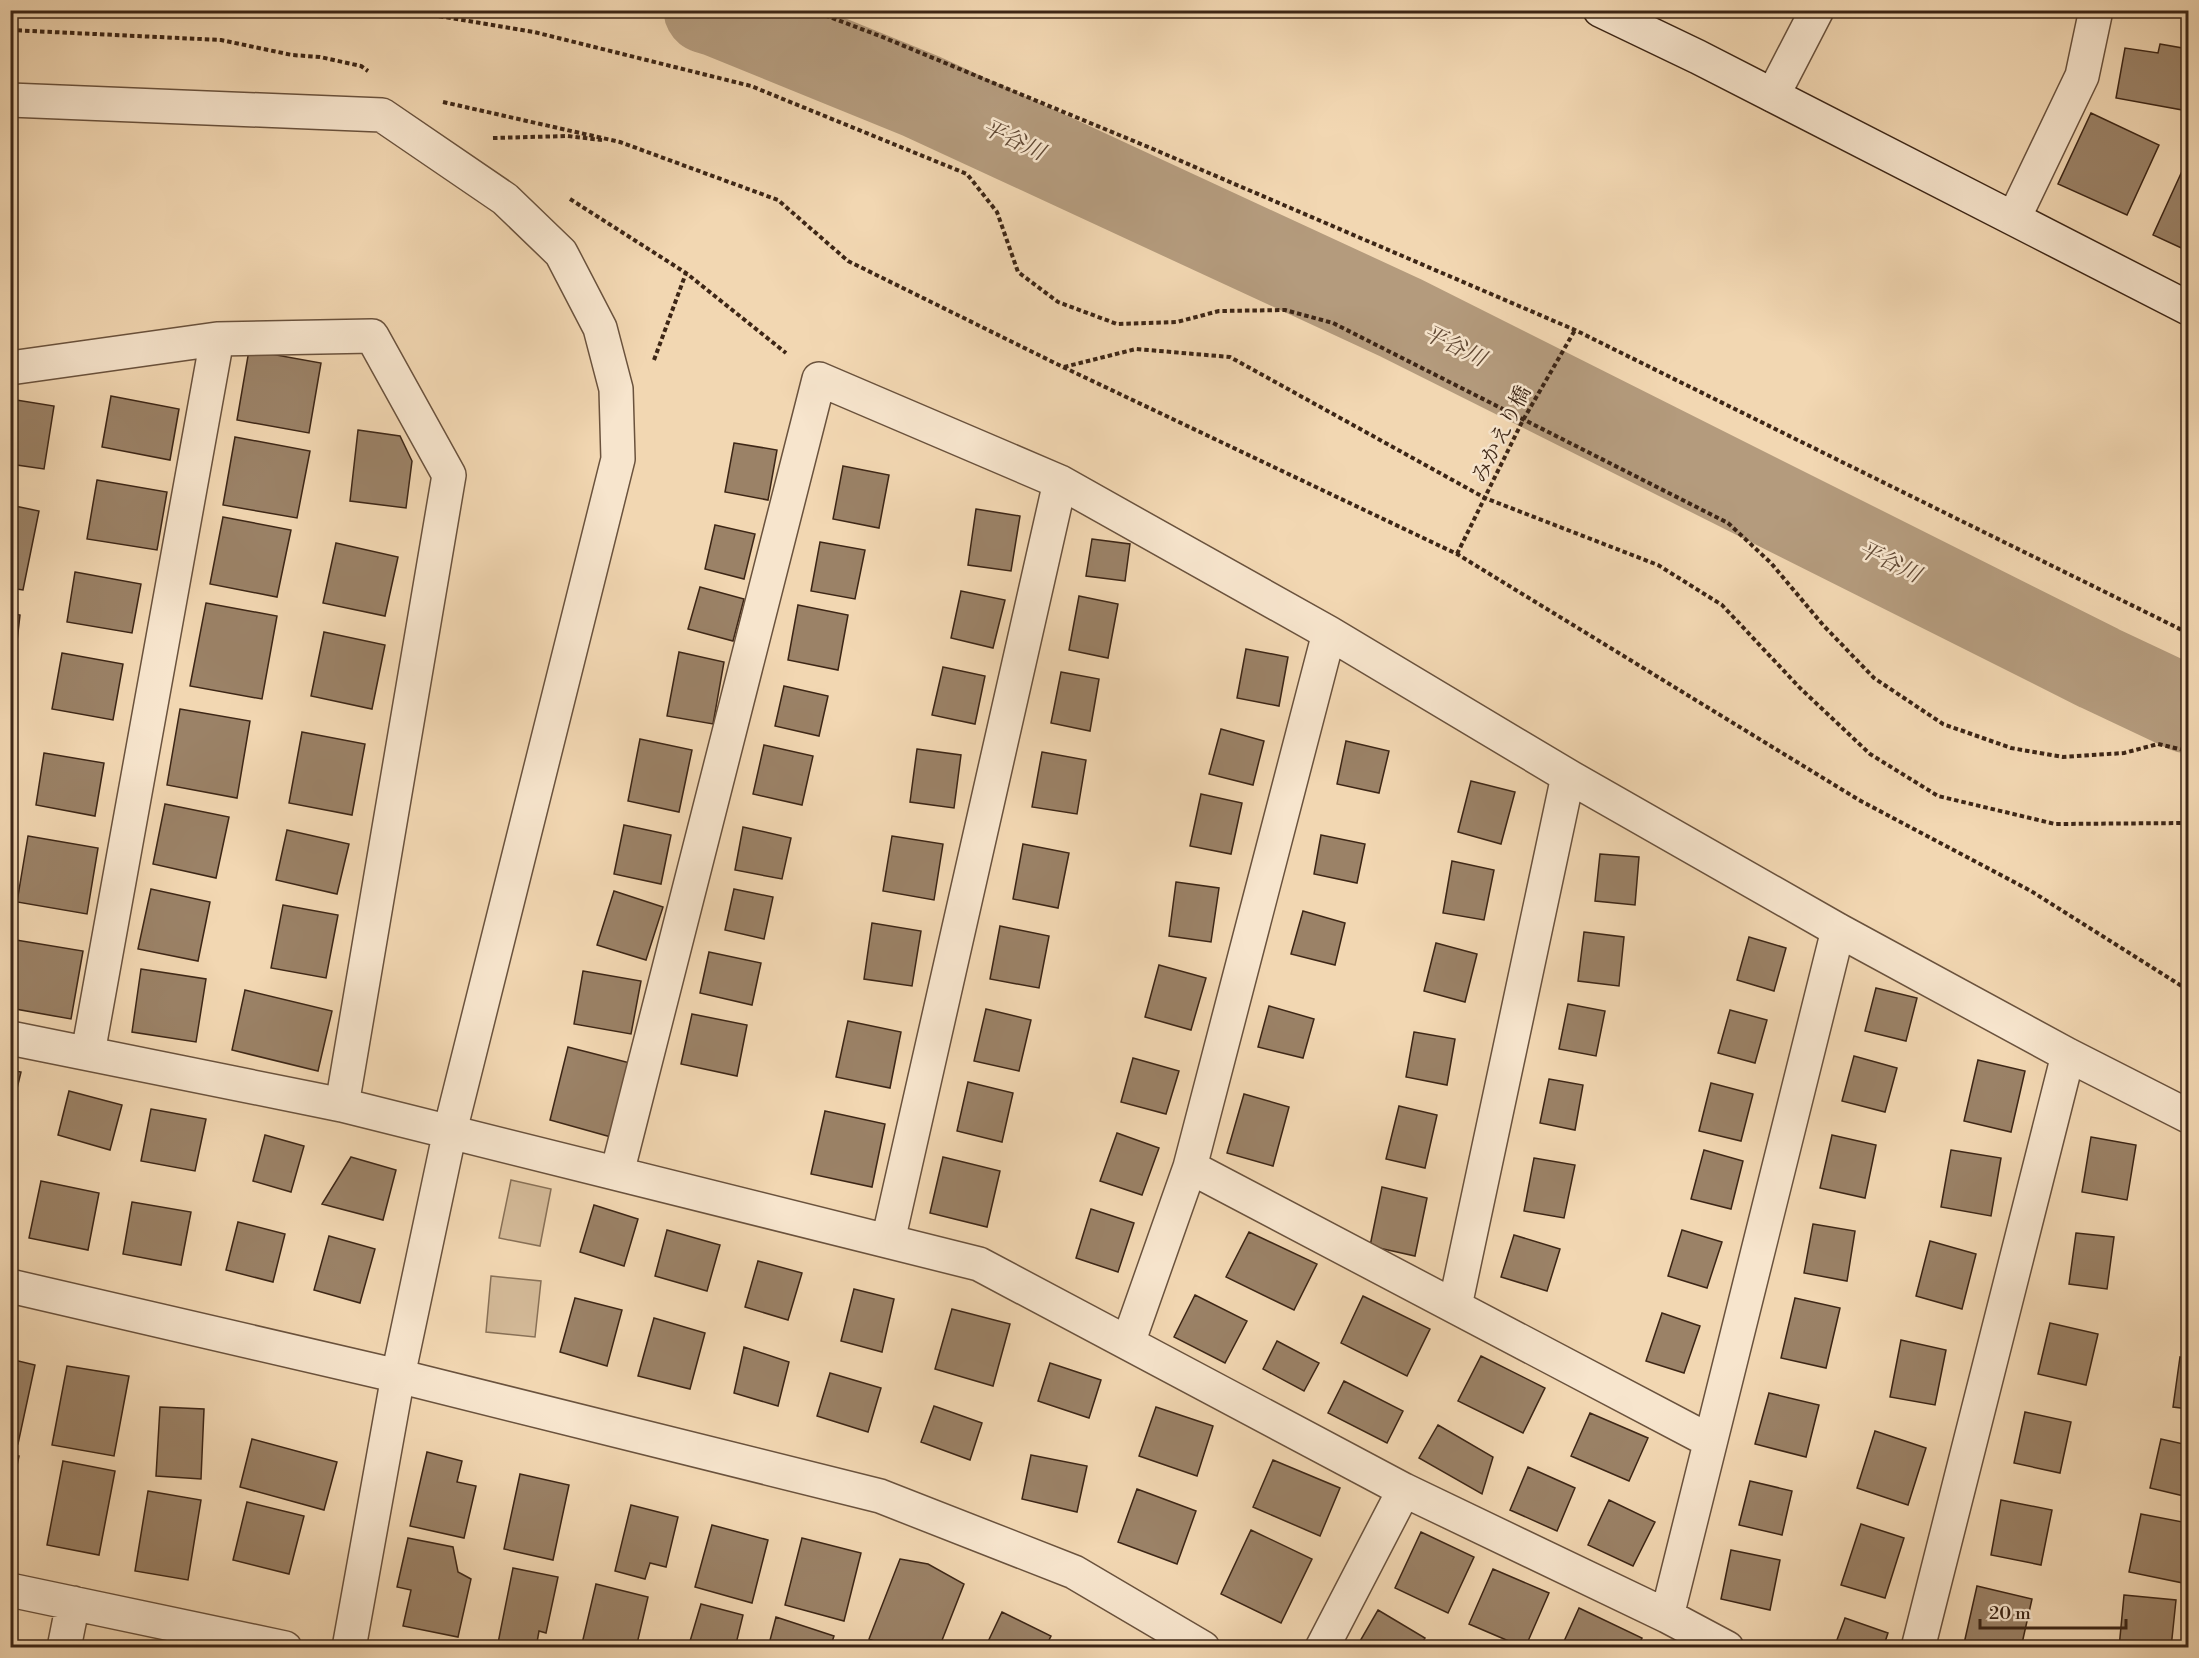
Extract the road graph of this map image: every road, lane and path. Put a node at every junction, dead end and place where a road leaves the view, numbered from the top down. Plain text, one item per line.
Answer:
1 (402, 10) edge
2 (811, 10) edge
3 (1600, 10) edge
4 (1817, 10) edge
5 (2096, 10) edge
6 (1773, 95) junction
7 (10, 100) edge
8 (487, 138) dead end
9 (565, 196) dead end
10 (2014, 218) junction
11 (686, 273) junction
12 (2188, 308) edge
13 (1575, 330) junction
14 (217, 339) junction
15 (654, 360) dead end
16 (1063, 367) junction
17 (10, 368) edge
18 (819, 380) junction
19 (1060, 482) junction
20 (1485, 498) junction
21 (1457, 554) junction
22 (1329, 633) junction
23 (2188, 633) edge
24 (2188, 751) edge
25 (1568, 776) junction
26 (2188, 823) edge
27 (1838, 930) junction
28 (2188, 990) edge
29 (10, 1038) edge
30 (88, 1053) junction
31 (2068, 1055) junction
32 (342, 1105) junction
33 (2188, 1116) edge
34 (450, 1131) junction
35 (1190, 1167) junction
36 (617, 1173) junction
37 (888, 1241) junction
38 (10, 1286) edge
39 (1455, 1306) junction
40 (1128, 1343) junction
41 (398, 1376) junction
42 (1710, 1441) junction
43 (1404, 1490) junction
44 (10, 1590) edge
45 (73, 1604) junction
46 (1667, 1616) junction
47 (64, 1647) edge
48 (285, 1647) edge
49 (349, 1647) edge
50 (1203, 1647) edge
51 (1322, 1647) edge
52 (1727, 1647) edge
53 (1918, 1647) edge

1 - 24 path
2 - 13 path
3 - 6 street
4 - 6 street
5 - 10 street
6 - 10 street
7 - 34 street
8 - 16 path
9 - 11 path
10 - 12 street
11 - 15 path
11 - 18 path
13 - 20 path, みかえり橋, bridge
13 - 23 path
14 - 17 street
14 - 30 street
14 - 32 street
16 - 20 path
16 - 21 path
18 - 19 street
18 - 36 street
19 - 22 street
19 - 37 street
20 - 21 path, みかえり橋, bridge
20 - 26 path
21 - 28 path
22 - 25 street
22 - 35 street
25 - 27 street
25 - 39 street
27 - 31 street
27 - 42 street
29 - 30 street
30 - 32 street
31 - 33 street
31 - 53 street
32 - 34 street
34 - 36 street
34 - 41 street
35 - 39 street
35 - 40 street
36 - 37 street
37 - 40 street
38 - 41 street
39 - 42 street
40 - 43 street
41 - 49 street
41 - 50 street
42 - 46 street
43 - 46 street
43 - 51 street
44 - 45 street
45 - 47 street
45 - 48 street
46 - 52 street

